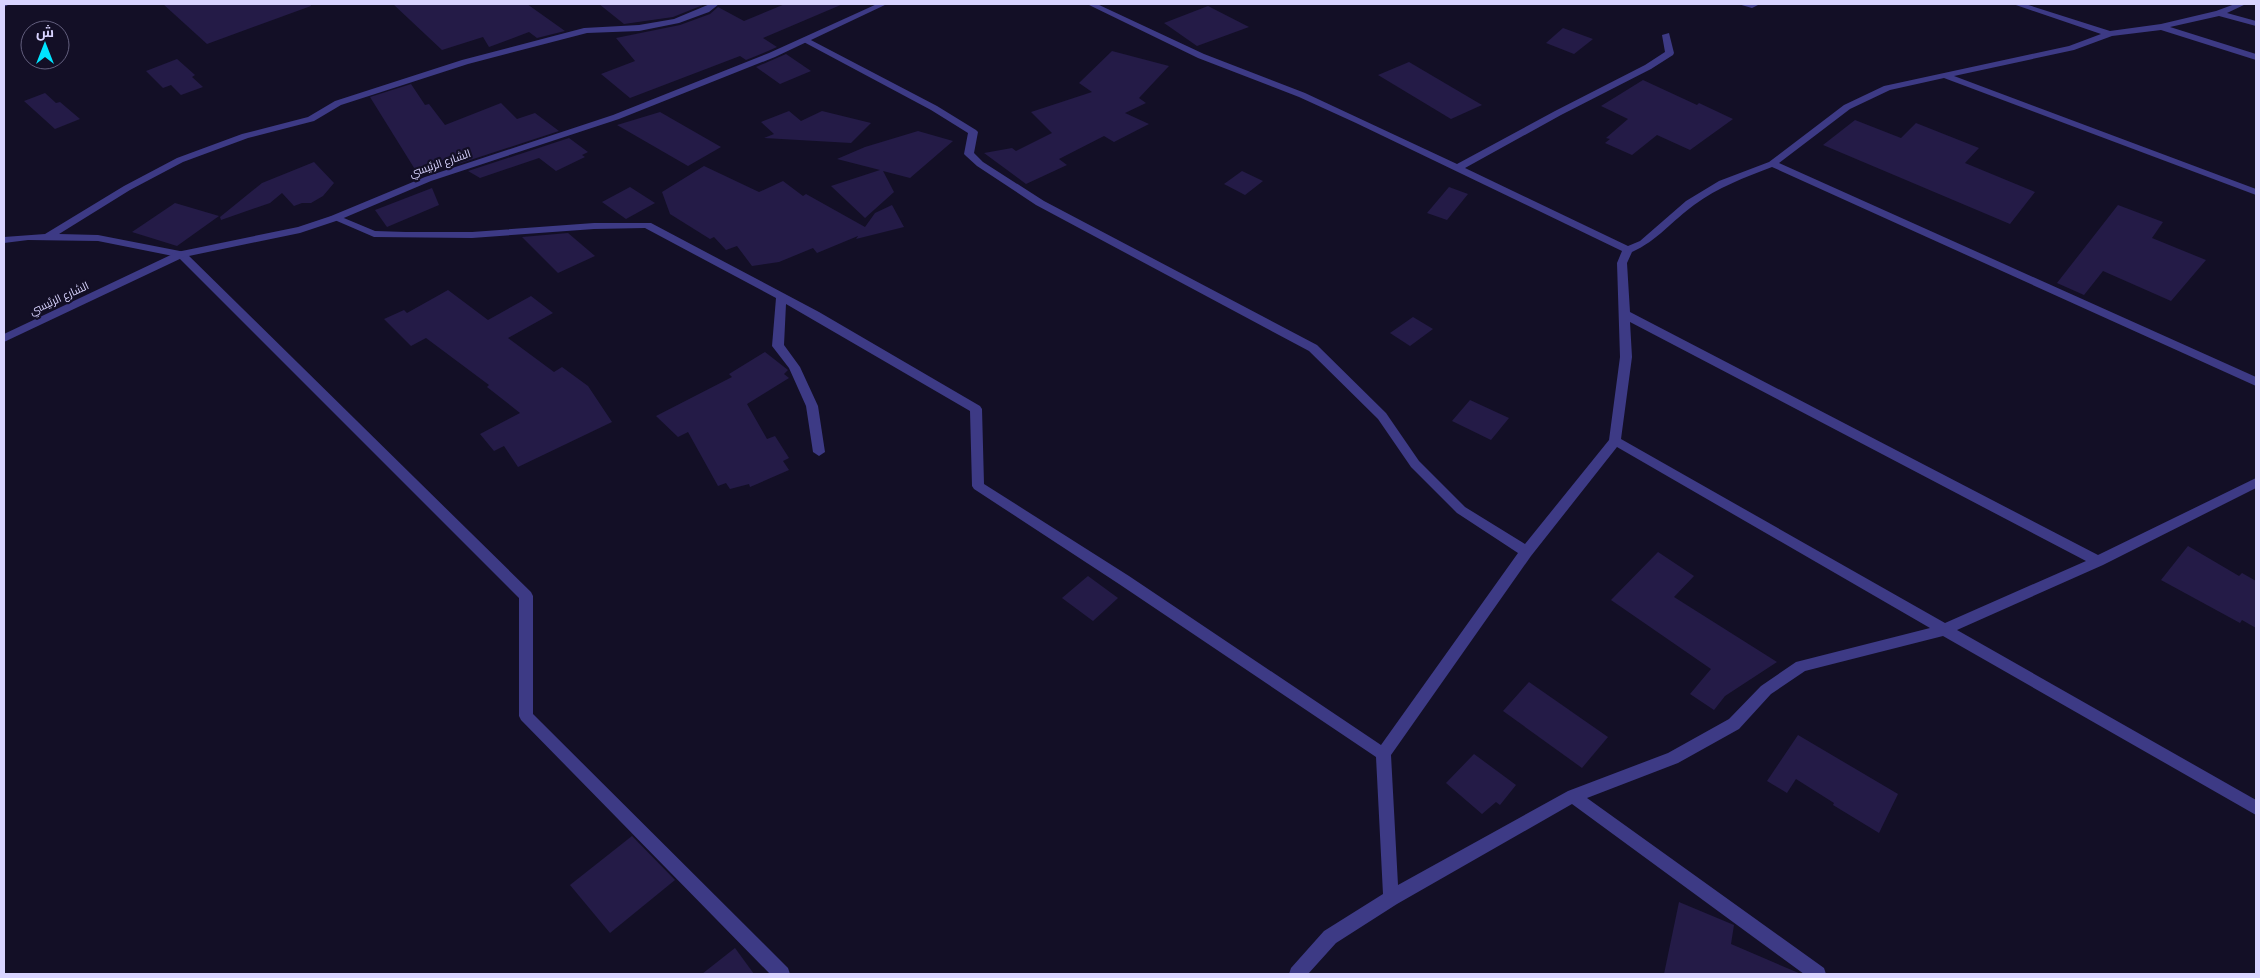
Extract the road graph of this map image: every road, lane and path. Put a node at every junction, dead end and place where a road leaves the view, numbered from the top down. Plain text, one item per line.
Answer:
1 (715, 4) edge
2 (883, 4) edge
3 (1091, 4) edge
4 (1742, 4) edge
5 (1756, 4) edge
6 (2017, 4) edge
7 (2242, 4) edge
8 (2219, 13) junction
9 (2256, 24) edge
10 (2161, 27) junction
11 (2109, 34) junction
12 (1666, 35) dead end
13 (804, 40) junction
14 (2256, 57) edge
15 (1943, 75) junction
16 (1772, 164) junction
17 (1458, 168) junction
18 (2256, 192) edge
19 (335, 218) junction
20 (46, 237) junction
21 (4, 240) edge
22 (1628, 250) junction
23 (181, 254) junction
24 (782, 297) junction
25 (1624, 314) junction
26 (4, 338) edge
27 (2256, 382) edge
28 (1615, 441) junction
29 (819, 452) dead end
30 (2256, 483) edge
31 (1526, 552) junction
32 (2098, 561) junction
33 (1944, 630) junction
34 (1383, 754) junction
35 (1573, 796) junction
36 (2256, 808) edge
37 (1391, 898) junction
38 (782, 974) edge
39 (1297, 974) edge
40 (1818, 974) edge

1 - 20 street
2 - 13 street, الشارع الرئيسي
3 - 17 street
4 - 5 street
6 - 11 street
7 - 8 street
8 - 9 street
8 - 10 street
10 - 11 street
10 - 14 street
11 - 15 street
12 - 17 street
13 - 19 street, الشارع الرئيسي
13 - 31 street
15 - 16 street
15 - 18 street
16 - 22 street
16 - 27 street
17 - 22 street
19 - 23 street, الشارع الرئيسي
19 - 24 street
20 - 21 street
20 - 23 street
22 - 25 street
23 - 26 street, الشارع الرئيسي
23 - 38 street
24 - 29 street
24 - 34 street
25 - 28 street
25 - 32 street
28 - 31 street
28 - 33 street
30 - 32 street
31 - 34 street
32 - 33 street
33 - 35 street
33 - 36 street
34 - 37 street
35 - 37 street
35 - 40 street
37 - 39 street

